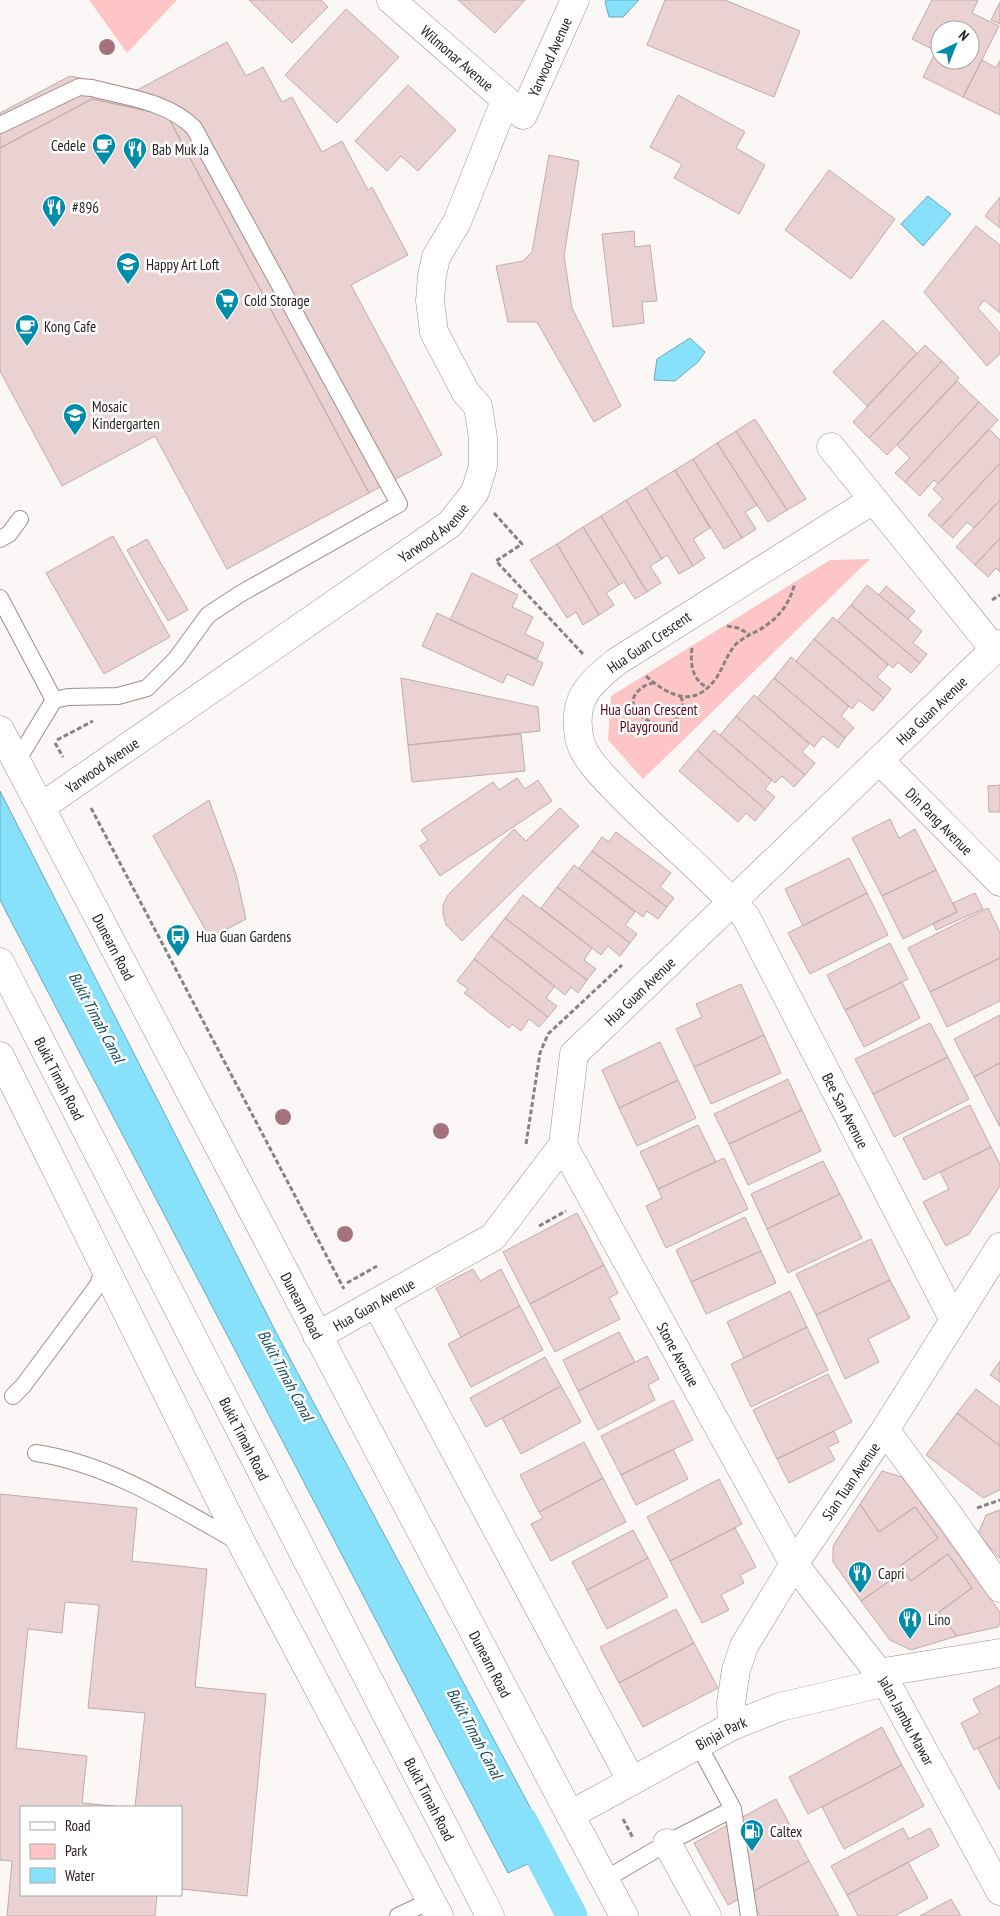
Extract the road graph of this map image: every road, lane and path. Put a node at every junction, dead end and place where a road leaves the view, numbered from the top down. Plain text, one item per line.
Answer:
1 (391, 0) edge
2 (575, 0) edge
3 (514, 108) junction
4 (0, 125) edge
5 (831, 447) dead end
6 (475, 492) junction
7 (873, 500) junction
8 (20, 519) dead end
9 (0, 539) edge
10 (795, 550) junction
11 (0, 598) edge
12 (721, 625) dead end
13 (750, 634) junction
14 (696, 642) dead end
15 (997, 647) edge
16 (591, 650) dead end
17 (630, 652) junction
18 (585, 656) junction
19 (577, 661) dead end
20 (654, 682) junction
21 (708, 688) junction
22 (680, 696) junction
23 (54, 700) junction
24 (42, 720) junction
25 (0, 730) edge
26 (879, 760) junction
27 (17, 762) junction
28 (77, 782) junction
29 (41, 807) junction
30 (1000, 882) edge
31 (733, 902) junction
32 (0, 962) edge
33 (0, 1056) edge
34 (563, 1145) junction
35 (572, 1208) dead end
36 (537, 1227) dead end
37 (1000, 1247) edge
38 (105, 1265) junction
39 (366, 1308) junction
40 (954, 1320) junction
41 (317, 1336) junction
42 (13, 1396) dead end
43 (885, 1430) junction
44 (36, 1453) dead end
45 (242, 1544) junction
46 (794, 1564) junction
47 (1000, 1588) edge
48 (1000, 1653) edge
49 (882, 1678) junction
50 (732, 1726) junction
51 (698, 1744) junction
52 (620, 1786) junction
53 (733, 1809) junction
54 (570, 1815) junction
55 (667, 1843) junction
56 (643, 1857) junction
57 (604, 1880) junction
58 (1000, 1891) edge
59 (435, 1908) edge
60 (398, 1916) edge
61 (490, 1916) edge
62 (624, 1916) edge
63 (708, 1916) edge
64 (749, 1916) edge

1 - 3 main road, Wilmonar Avenue
2 - 3 main road, Yarwood Avenue
3 - 6 main road, Yarwood Avenue
4 - 23 lane
5 - 7 main road
6 - 18 path
6 - 28 main road, Yarwood Avenue
7 - 10 main road, Hua Guan Crescent
7 - 15 main road
8 - 9 lane
10 - 13 path
10 - 17 main road, Hua Guan Crescent
11 - 23 lane
12 - 13 path
13 - 21 path
14 - 21 path
15 - 26 main road, Hua Guan Avenue
16 - 18 path
17 - 20 path
17 - 31 main road, Hua Guan Crescent
18 - 19 path
20 - 22 path
20 - 22 path
21 - 22 path
23 - 24 lane
24 - 27 lane
24 - 28 path
25 - 27 main road, Dunearn Road
26 - 30 main road, Din Pang Avenue
26 - 31 main road, Hua Guan Avenue
27 - 29 main road, Dunearn Road
28 - 29 main road, Yarwood Avenue
28 - 39 path
29 - 41 main road, Dunearn Road
31 - 34 main road, Hua Guan Avenue
31 - 40 main road, Bee San Avenue
32 - 61 main road, Bukit Timah Road
33 - 38 main road
34 - 39 main road, Hua Guan Avenue
34 - 46 main road, Stone Avenue
35 - 36 path
37 - 40 main road, Sian Tuan Avenue
38 - 42 lane
38 - 45 main road
39 - 41 main road, Hua Guan Avenue
39 - 52 main road
40 - 43 main road, Sian Tuan Avenue
41 - 54 main road, Dunearn Road
43 - 46 main road, Sian Tuan Avenue
43 - 47 main road
44 - 45 lane
45 - 59 main road
46 - 49 main road, Jalan Jambu Mawar
46 - 50 main road, Sian Tuan Avenue
48 - 49 main road, Binjai Park
49 - 50 main road, Binjai Park
49 - 58 main road, Jalan Jambu Mawar
50 - 51 main road, Binjai Park
51 - 52 main road, Binjai Park
51 - 53 lane
52 - 54 main road, Binjai Park
52 - 56 path
53 - 55 lane
53 - 64 lane
54 - 57 main road, Dunearn Road
55 - 56 lane
55 - 63 main road
56 - 57 lane
57 - 62 main road, Dunearn Road
59 - 60 lane

